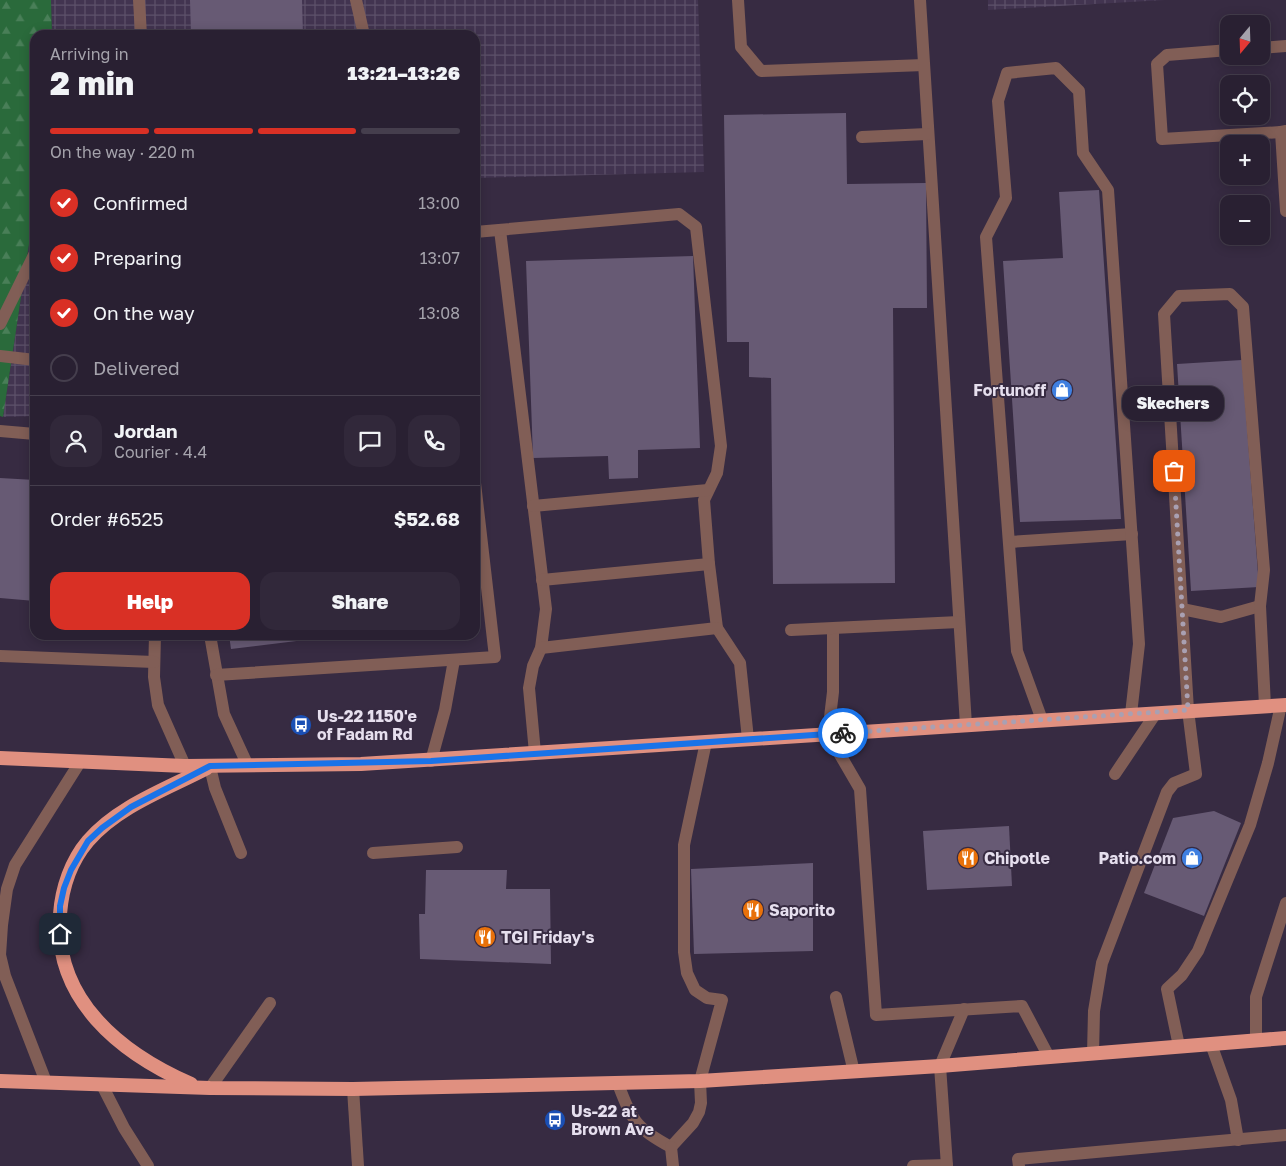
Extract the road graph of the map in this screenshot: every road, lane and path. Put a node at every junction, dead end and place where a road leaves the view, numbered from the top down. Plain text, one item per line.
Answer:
1 (139, 0) edge
2 (356, 0) edge
3 (738, 0) edge
4 (920, 0) edge
5 (141, 30) edge
6 (363, 30) edge
7 (1286, 46) edge
8 (1270, 47) edge
9 (1220, 51) edge
10 (924, 65) junction
11 (1283, 131) edge
12 (927, 134) junction
13 (862, 137) dead end
14 (1285, 187) edge
15 (1286, 211) edge
16 (500, 230) junction
17 (480, 232) edge
18 (30, 264) edge
19 (21, 281) junction
20 (30, 282) edge
21 (0, 324) edge
22 (0, 356) edge
23 (30, 359) edge
24 (0, 432) edge
25 (30, 434) edge
26 (708, 490) junction
27 (533, 506) junction
28 (480, 526) edge
29 (1132, 534) junction
30 (1009, 542) junction
31 (709, 564) junction
32 (542, 580) junction
33 (1260, 606) junction
34 (1182, 609) junction
35 (959, 622) junction
36 (717, 628) junction
37 (833, 629) junction
38 (791, 630) dead end
39 (156, 640) edge
40 (211, 640) edge
41 (542, 648) junction
42 (0, 656) edge
43 (454, 660) junction
44 (154, 662) junction
45 (216, 675) junction
46 (1283, 705) edge
47 (1265, 706) junction
48 (1188, 710) junction
49 (1156, 713) junction
50 (1131, 714) junction
51 (1042, 720) junction
52 (966, 725) junction
53 (828, 734) junction
54 (748, 739) junction
55 (706, 742) junction
56 (535, 753) junction
57 (0, 758) edge
58 (431, 761) junction
59 (80, 762) junction
60 (185, 766) junction
61 (210, 766) junction
62 (248, 766) junction
63 (1115, 774) dead end
64 (457, 847) dead end
65 (241, 853) dead end
66 (373, 853) dead end
67 (4, 877) edge
68 (1286, 903) edge
69 (5, 991) edge
70 (836, 997) dead end
71 (270, 1003) dead end
72 (964, 1009) junction
73 (1286, 1038) edge
74 (1256, 1040) junction
75 (1211, 1044) junction
76 (1179, 1046) junction
77 (1093, 1054) junction
78 (1049, 1057) junction
79 (940, 1066) junction
80 (854, 1072) junction
81 (0, 1081) edge
82 (700, 1081) junction
83 (46, 1082) junction
84 (618, 1084) junction
85 (102, 1085) junction
86 (204, 1088) junction
87 (353, 1090) junction
88 (1286, 1135) edge
89 (1238, 1140) junction
90 (671, 1147) junction
91 (947, 1165) edge
92 (148, 1166) edge
93 (358, 1166) edge
94 (673, 1166) edge
95 (913, 1166) edge
96 (1019, 1166) edge

1 - 5 street
2 - 6 street
3 - 10 street
4 - 10 street
7 - 8 street
9 - 11 street
10 - 12 street
11 - 14 street
12 - 13 street
12 - 35 street
14 - 15 street
16 - 17 street
16 - 26 street
16 - 27 street
18 - 19 street
19 - 20 street
19 - 21 street
22 - 23 street
24 - 25 street
26 - 27 street
26 - 31 street
27 - 32 street
28 - 43 street
29 - 30 street
29 - 30 street
29 - 50 street
30 - 51 street
31 - 32 street
31 - 36 street
32 - 41 street
33 - 34 street
33 - 34 street
33 - 47 street
34 - 48 street
35 - 37 street
35 - 52 street
36 - 41 street
36 - 54 street
37 - 38 street
37 - 53 street
39 - 44 street
40 - 45 street
41 - 56 street
42 - 44 street
43 - 45 street
43 - 58 street
44 - 60 street
45 - 62 street
46 - 47 highway
46 - 76 street
47 - 48 highway
48 - 49 highway
48 - 77 street
49 - 50 highway
49 - 63 street
50 - 51 highway
51 - 52 highway
52 - 53 highway
53 - 54 highway
53 - 72 street
54 - 55 highway
55 - 56 highway
55 - 82 street
56 - 58 highway
57 - 59 highway
58 - 62 highway
59 - 60 highway
59 - 67 street
60 - 61 highway
61 - 62 highway
61 - 65 street
61 - 86 highway
64 - 66 street
67 - 69 street
68 - 74 street
69 - 83 street
70 - 80 street
71 - 86 street
72 - 78 street
72 - 79 street
73 - 74 highway
74 - 75 highway
75 - 76 highway
75 - 89 street
76 - 77 highway
77 - 78 highway
78 - 79 highway
79 - 80 highway
79 - 91 street
80 - 82 highway
81 - 83 highway
82 - 84 highway
82 - 90 street
83 - 85 highway
84 - 87 highway
84 - 90 street
85 - 86 highway
85 - 92 street
86 - 87 highway
87 - 93 street
88 - 89 street
89 - 96 street
90 - 94 street
91 - 95 street

